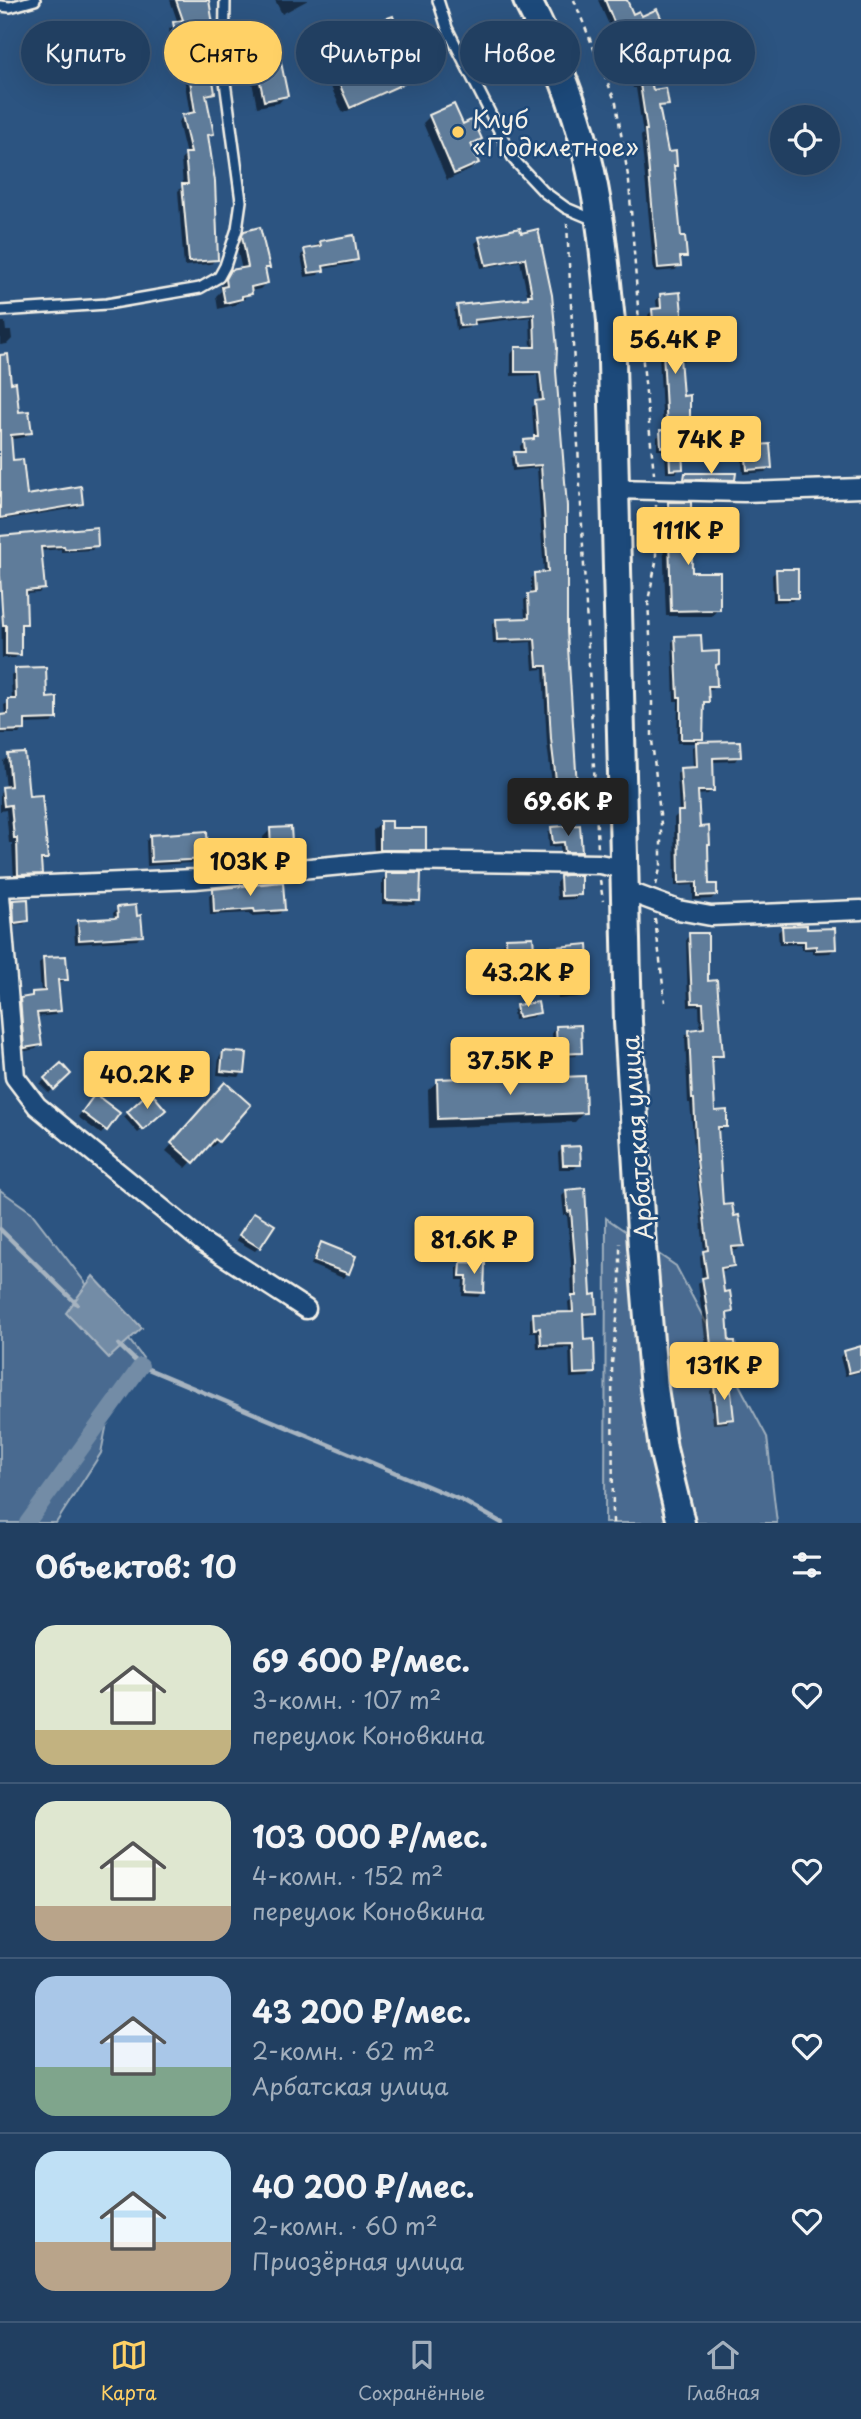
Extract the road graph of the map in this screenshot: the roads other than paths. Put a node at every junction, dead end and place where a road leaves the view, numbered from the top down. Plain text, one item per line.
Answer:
1 (35, 0) edge
2 (225, 0) edge
3 (438, 0) edge
4 (527, 0) edge
5 (0, 6) edge
6 (600, 222) junction
7 (0, 311) edge
8 (861, 488) edge
9 (614, 489) junction
10 (0, 887) edge
11 (618, 887) junction
12 (0, 895) edge
13 (861, 910) edge
14 (306, 1309) dead end
15 (681, 1523) edge

1 - 5 lane
2 - 7 lane
3 - 6 lane
4 - 6 main road, Арбатская улица
6 - 9 main road, Арбатская улица
8 - 9 street
9 - 11 main road, Арбатская улица
10 - 11 street
11 - 13 street
11 - 15 main road, Арбатская улица
12 - 14 street

